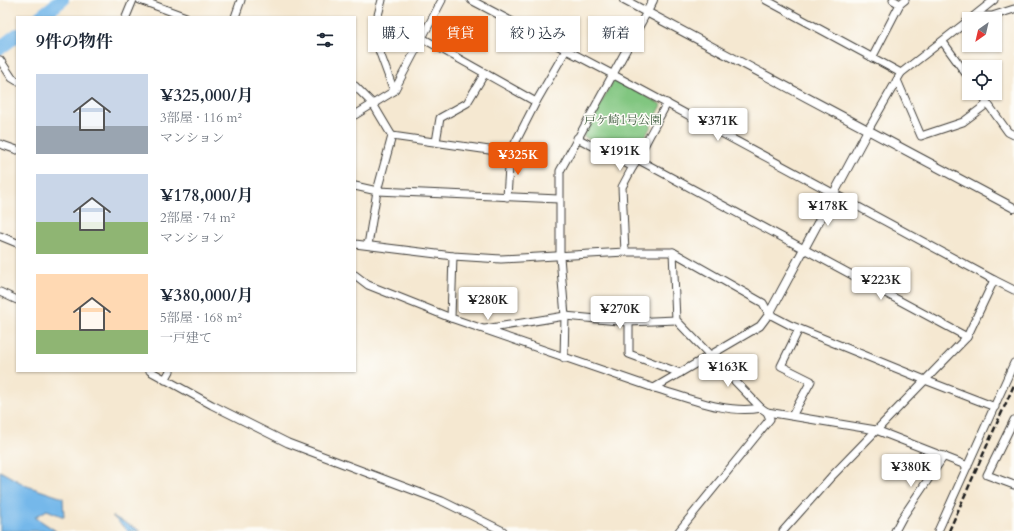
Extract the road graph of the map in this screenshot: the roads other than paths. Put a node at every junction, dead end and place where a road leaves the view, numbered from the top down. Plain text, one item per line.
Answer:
1 (133, 0) edge
2 (140, 0) edge
3 (241, 0) edge
4 (382, 0) edge
5 (442, 0) edge
6 (471, 0) edge
7 (624, 0) edge
8 (653, 0) edge
9 (766, 0) edge
10 (893, 0) edge
11 (994, 0) edge
12 (903, 2) edge
13 (1014, 9) edge
14 (647, 12) junction
15 (979, 12) edge
16 (1002, 13) edge
17 (126, 16) edge
18 (183, 16) edge
19 (235, 16) edge
20 (501, 16) edge
21 (962, 26) edge
22 (424, 34) edge
23 (424, 39) edge
24 (943, 42) junction
25 (415, 52) edge
26 (565, 52) edge
27 (570, 52) edge
28 (872, 58) junction
29 (0, 60) edge
30 (962, 68) edge
31 (485, 73) junction
32 (901, 73) junction
33 (612, 74) junction
34 (16, 80) edge
35 (897, 80) junction
36 (356, 87) edge
37 (394, 91) junction
38 (985, 100) edge
39 (536, 102) junction
40 (667, 103) junction
41 (373, 104) junction
42 (988, 104) junction
43 (356, 114) edge
44 (868, 130) junction
45 (1014, 135) edge
46 (392, 136) junction
47 (577, 138) junction
48 (436, 142) junction
49 (0, 144) edge
50 (16, 150) edge
51 (510, 153) junction
52 (637, 159) junction
53 (633, 167) junction
54 (356, 186) edge
55 (377, 191) junction
56 (833, 194) junction
57 (507, 197) junction
58 (559, 199) junction
59 (1014, 208) edge
60 (0, 236) edge
61 (16, 243) edge
62 (356, 244) edge
63 (368, 245) junction
64 (804, 250) junction
65 (625, 252) junction
66 (673, 252) junction
67 (453, 256) junction
68 (560, 257) junction
69 (356, 276) edge
70 (994, 280) junction
71 (1014, 290) edge
72 (0, 292) edge
73 (16, 300) edge
74 (769, 314) junction
75 (565, 316) junction
76 (451, 318) junction
77 (676, 320) junction
78 (629, 322) junction
79 (799, 329) junction
80 (484, 330) junction
81 (967, 336) junction
82 (709, 355) junction
83 (564, 358) junction
84 (1014, 363) edge
85 (152, 372) edge
86 (169, 372) edge
87 (680, 373) junction
88 (165, 380) junction
89 (925, 380) junction
90 (654, 388) junction
91 (994, 406) junction
92 (764, 410) junction
93 (792, 416) junction
94 (1014, 420) edge
95 (876, 430) junction
96 (944, 456) junction
97 (968, 466) junction
98 (1014, 485) edge
99 (503, 531) edge
100 (679, 531) edge
101 (783, 531) edge
102 (896, 531) edge
103 (938, 531) edge

1 - 17 street
2 - 18 street
3 - 19 street
4 - 37 street
5 - 22 street
6 - 20 street
7 - 14 street
8 - 14 street
9 - 28 street
10 - 12 street
11 - 15 street
12 - 28 street
13 - 16 street
14 - 33 street
14 - 44 street
21 - 24 street
23 - 31 street
24 - 30 street
24 - 32 street
25 - 37 street
26 - 39 street
27 - 33 street
28 - 32 street
29 - 34 street
31 - 39 street
31 - 48 street
32 - 35 street
33 - 40 street
33 - 47 street
35 - 42 street
35 - 44 street
36 - 41 street
37 - 41 street
38 - 42 street
39 - 51 street
40 - 52 street
40 - 56 street
41 - 43 street
41 - 46 street
42 - 45 street
44 - 56 street
44 - 59 street
46 - 48 street
46 - 55 street
47 - 53 street
47 - 58 street
48 - 51 street
49 - 50 street
51 - 57 street
52 - 53 street
52 - 64 street
53 - 65 street
54 - 55 street
55 - 57 street
55 - 63 street
56 - 64 street
56 - 70 street
57 - 58 street
58 - 68 street
60 - 61 street
62 - 63 street
63 - 67 street
64 - 74 street
64 - 81 street
65 - 66 street
65 - 68 street
66 - 74 street
66 - 77 street
67 - 68 street
67 - 76 street
68 - 75 street
69 - 76 street
70 - 71 street
70 - 81 street
72 - 73 street
74 - 79 street
74 - 82 street
75 - 78 street
75 - 80 street
75 - 83 street
76 - 80 street
77 - 78 street
77 - 82 street
78 - 87 street
79 - 89 street
79 - 93 street
80 - 83 street
81 - 89 street
82 - 87 street
82 - 92 street
83 - 90 street
84 - 91 street
85 - 88 street
86 - 88 street
87 - 90 street
88 - 99 street
89 - 91 street
89 - 95 street
90 - 92 street
91 - 97 street
92 - 93 street
92 - 100 street
93 - 95 street
94 - 98 street
95 - 96 street
95 - 101 street
96 - 97 street
96 - 102 street
97 - 103 street

